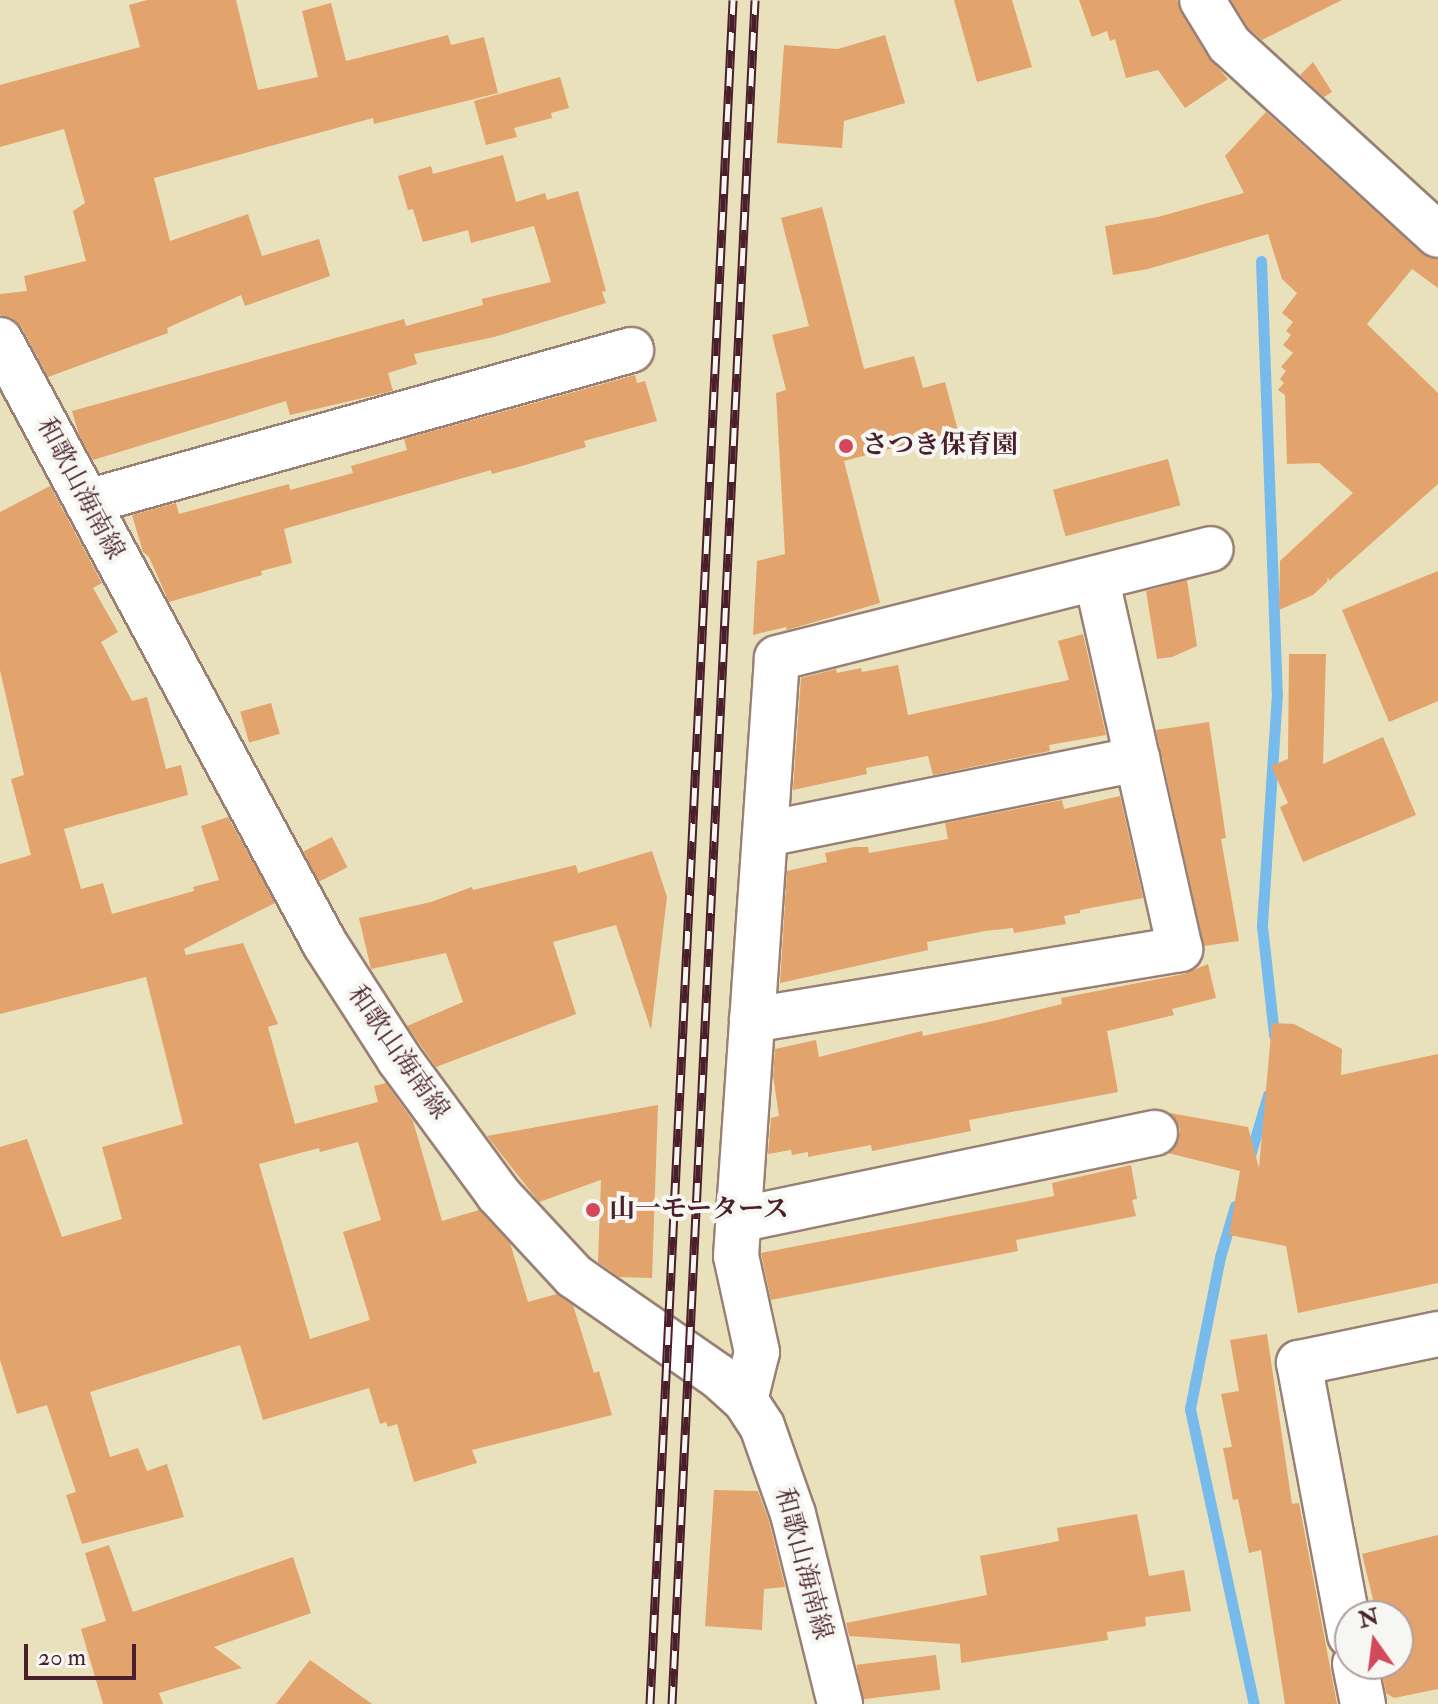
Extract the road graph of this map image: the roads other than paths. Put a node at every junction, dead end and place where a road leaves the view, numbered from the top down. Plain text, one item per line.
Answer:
1 (1202, 0) edge
2 (1438, 235) edge
3 (0, 340) edge
4 (631, 350) dead end
5 (87, 502) junction
6 (1210, 549) dead end
7 (1097, 580) junction
8 (1138, 759) junction
9 (766, 834) junction
10 (752, 1020) junction
11 (1155, 1133) dead end
12 (738, 1220) junction
13 (1438, 1334) edge
14 (745, 1400) junction
15 (1343, 1600) edge
16 (1358, 1680) edge
17 (840, 1704) edge
18 (1363, 1704) edge

1 - 2 street
3 - 5 street, 和歌山海南線
4 - 5 street
5 - 14 street, 和歌山海南線
6 - 7 street
7 - 8 street
7 - 9 street
8 - 9 street
8 - 10 street
9 - 10 street
10 - 12 street
11 - 12 street
12 - 14 street
13 - 15 street
14 - 17 street, 和歌山海南線
16 - 18 street

